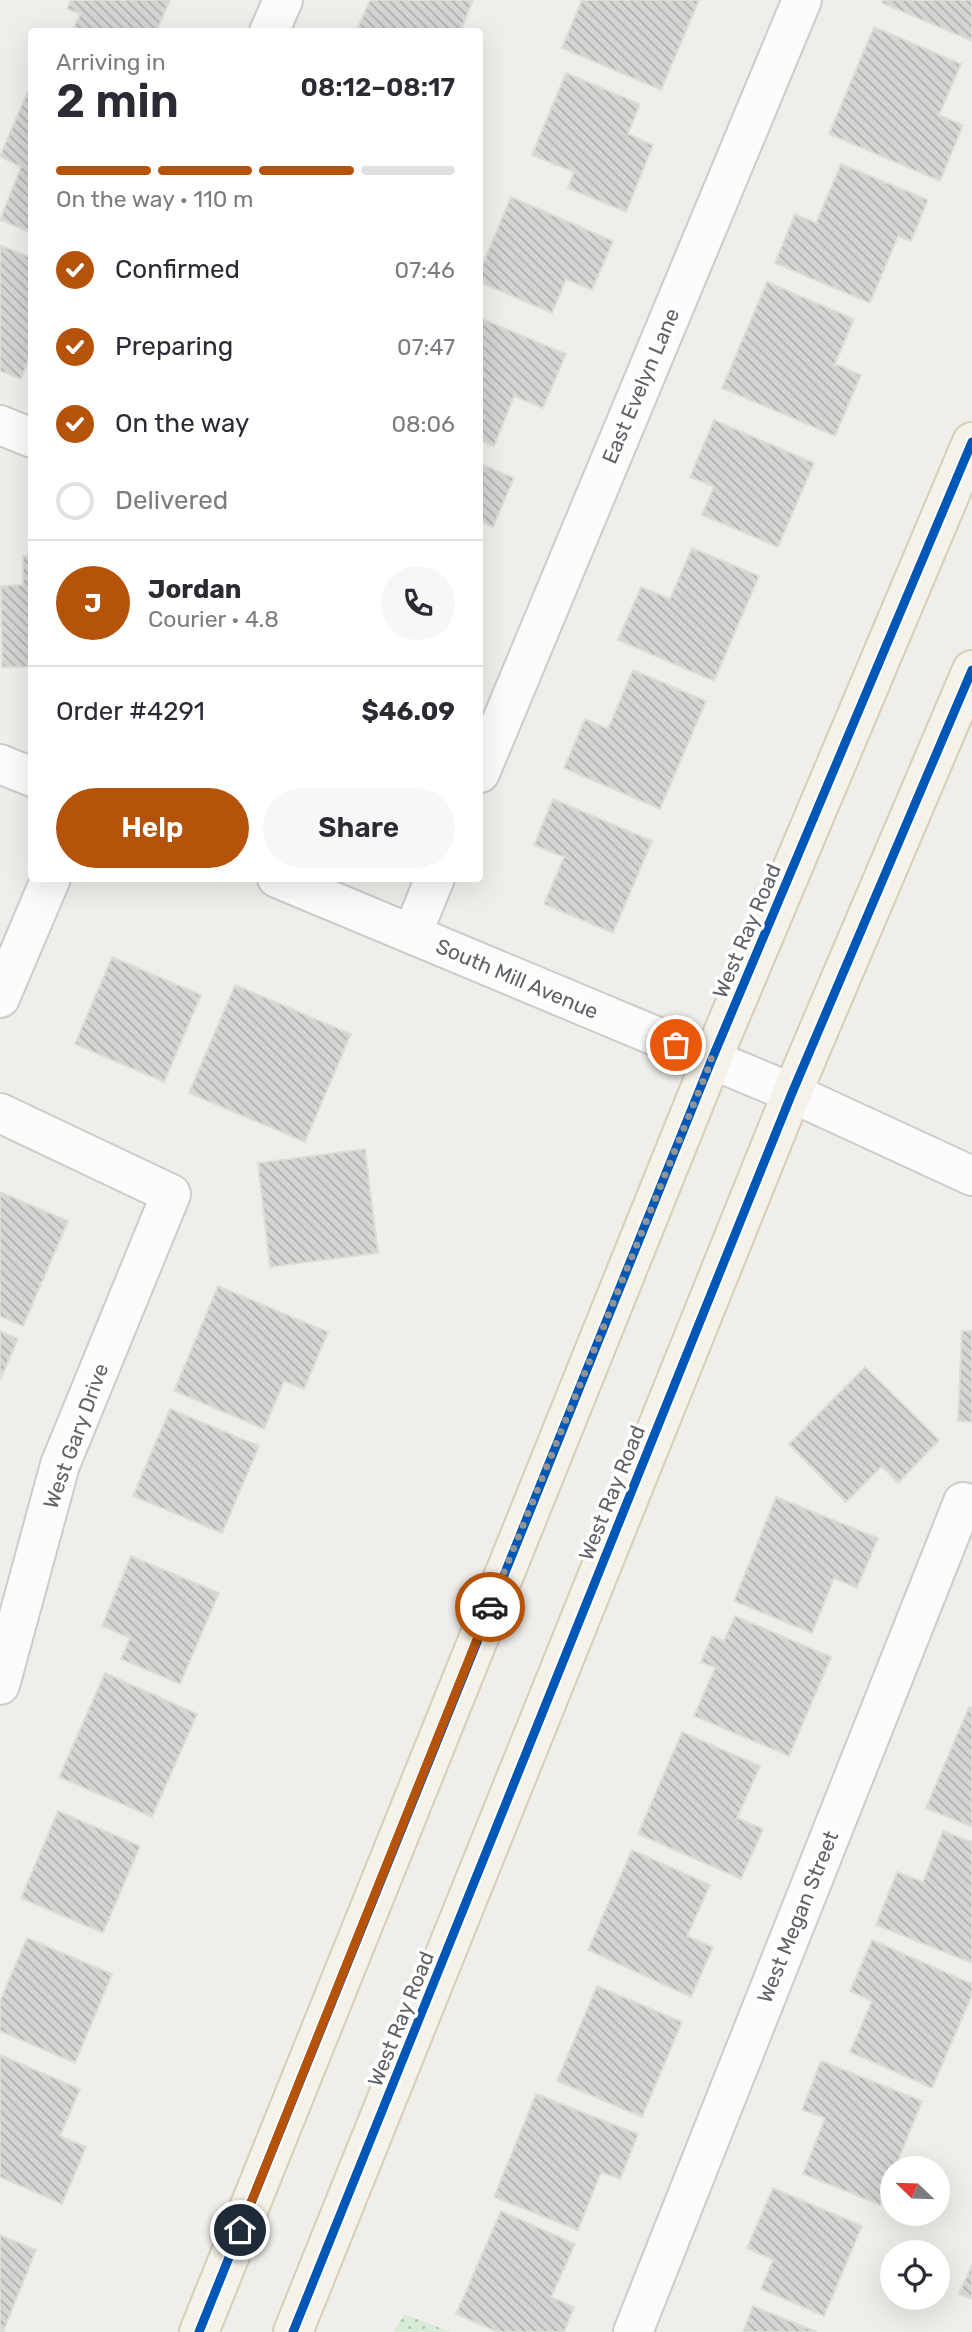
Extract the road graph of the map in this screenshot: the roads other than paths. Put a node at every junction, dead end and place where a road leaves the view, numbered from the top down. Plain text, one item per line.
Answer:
1 (283, 0) edge
2 (802, 0) edge
3 (271, 28) edge
4 (0, 425) edge
5 (28, 436) edge
6 (972, 442) edge
7 (972, 670) edge
8 (0, 764) edge
9 (483, 765) edge
10 (28, 775) edge
11 (49, 882) edge
12 (287, 882) edge
13 (433, 882) edge
14 (412, 934) junction
15 (0, 998) edge
16 (712, 1059) junction
17 (792, 1093) junction
18 (0, 1113) edge
19 (972, 1176) edge
20 (967, 1504) edge
21 (0, 1685) edge
22 (199, 2332) edge
23 (293, 2332) edge
24 (633, 2332) edge

1 - 3 street
2 - 9 street, East Evelyn Lane
4 - 5 street
6 - 16 main road, West Ray Road
7 - 17 main road, West Ray Road
8 - 10 street
11 - 15 street
12 - 14 street, South Mill Avenue
13 - 14 street
14 - 16 street, South Mill Avenue
16 - 17 street, South Mill Avenue
16 - 22 main road, West Ray Road
17 - 19 street, South Mill Avenue
17 - 23 main road, West Ray Road
18 - 21 street, West Gary Drive
20 - 24 street, West Megan Street

